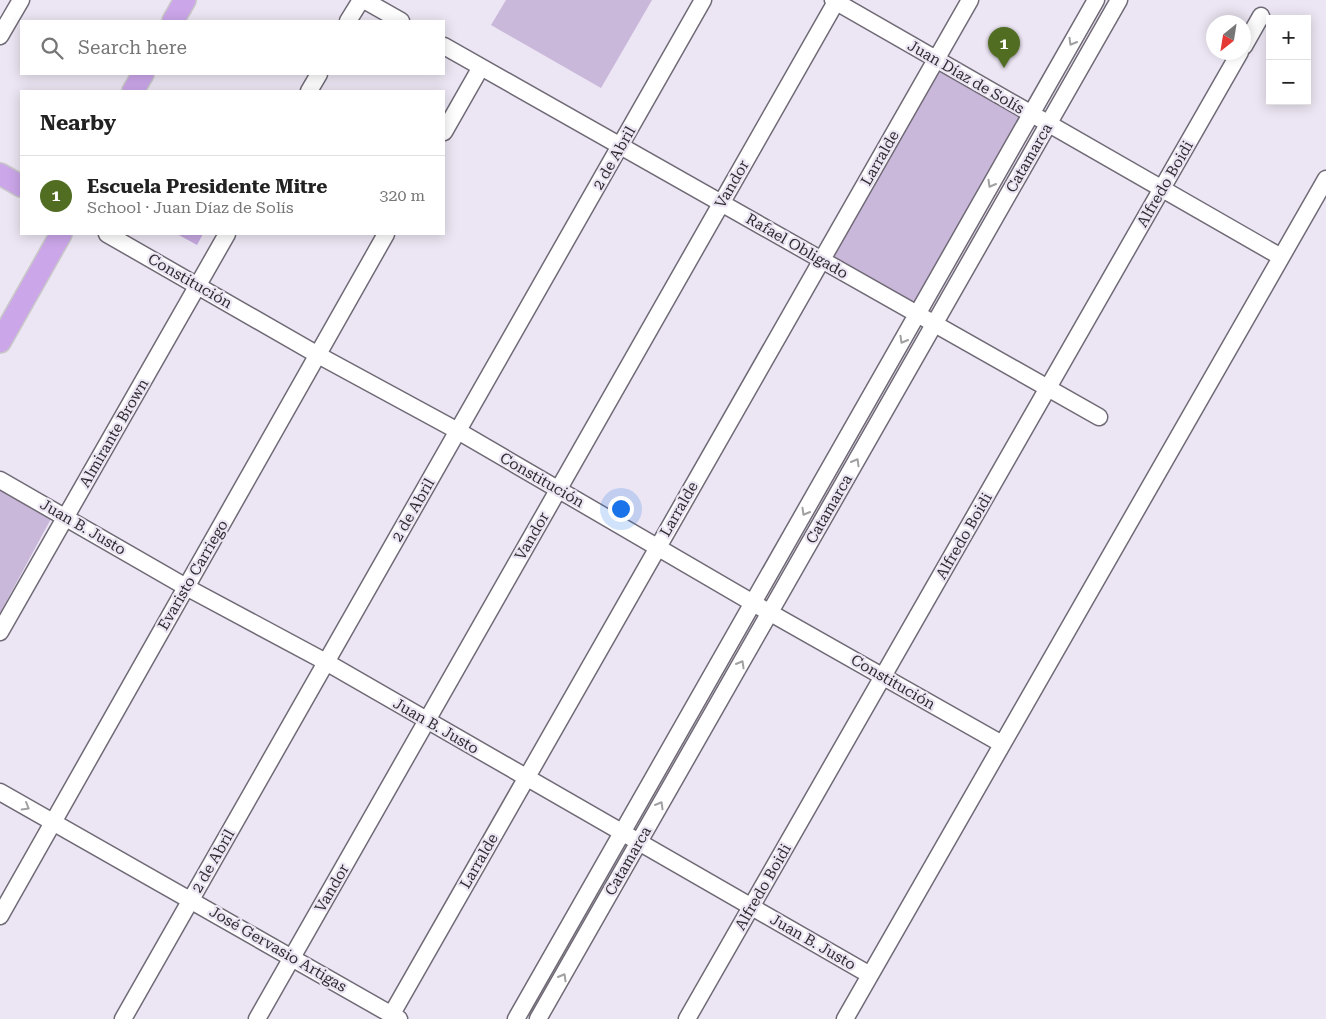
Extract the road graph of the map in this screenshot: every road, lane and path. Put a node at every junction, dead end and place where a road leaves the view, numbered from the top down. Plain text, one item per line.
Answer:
1 (21, 0) edge
2 (185, 0) edge
3 (194, 0) edge
4 (362, 0) edge
5 (703, 0) edge
6 (836, 0) edge
7 (970, 0) edge
8 (1096, 0) edge
9 (1119, 0) edge
10 (1261, 16) dead end
11 (174, 20) edge
12 (183, 20) edge
13 (349, 20) edge
14 (399, 20) edge
15 (1251, 34) edge
16 (0, 36) edge
17 (445, 47) edge
18 (936, 60) junction
19 (1235, 60) edge
20 (481, 67) junction
21 (142, 75) edge
22 (151, 75) edge
23 (317, 75) edge
24 (134, 90) edge
25 (143, 90) edge
26 (309, 90) edge
27 (1031, 115) junction
28 (1048, 124) junction
29 (445, 130) edge
30 (621, 145) junction
31 (0, 174) edge
32 (1326, 179) edge
33 (20, 185) edge
34 (1162, 189) junction
35 (722, 203) junction
36 (51, 235) edge
37 (60, 235) edge
38 (109, 235) edge
39 (226, 235) edge
40 (385, 235) edge
41 (1281, 257) junction
42 (822, 260) junction
43 (198, 285) junction
44 (917, 314) junction
45 (0, 324) edge
46 (935, 324) junction
47 (0, 342) edge
48 (318, 355) junction
49 (1048, 388) junction
50 (1099, 417) dead end
51 (458, 431) junction
52 (0, 480) edge
53 (558, 490) junction
54 (66, 517) junction
55 (658, 547) junction
56 (186, 586) junction
57 (753, 604) junction
58 (770, 612) junction
59 (0, 632) edge
60 (326, 662) junction
61 (884, 676) junction
62 (426, 721) junction
63 (1002, 744) junction
64 (526, 778) junction
65 (0, 792) edge
66 (53, 822) junction
67 (622, 833) junction
68 (639, 844) junction
69 (191, 900) junction
70 (752, 906) junction
71 (0, 916) edge
72 (292, 957) junction
73 (870, 975) junction
74 (393, 1018) edge
75 (123, 1019) edge
76 (257, 1019) edge
77 (516, 1019) edge
78 (538, 1019) edge
79 (687, 1019) edge
80 (844, 1019) edge

1 - 16 street
2 - 11 main road
3 - 12 main road
4 - 13 street
4 - 14 street
5 - 30 street, 2 de Abril
6 - 18 street, Juan Díaz de Solís
6 - 35 street, Vandor
7 - 18 street, Larralde
8 -> 27 street, Catamarca
9 - 28 street, Catamarca
10 - 15 street
17 - 20 street, Rafael Obligado
18 - 27 street, Juan Díaz de Solís
18 - 42 street, Larralde
19 - 34 street, Alfredo Boidi
20 - 29 street
20 - 30 street, Rafael Obligado
21 - 24 main road
22 - 25 main road
23 - 26 street
27 - 28 street, Juan Díaz de Solís
27 -> 44 street, Catamarca
28 - 34 street, Juan Díaz de Solís
28 - 46 street, Catamarca
30 - 35 street, Rafael Obligado
30 - 51 street, 2 de Abril
31 - 33 main road
32 - 41 street
34 - 41 street, Juan Díaz de Solís
34 - 49 street, Alfredo Boidi
35 - 42 street, Rafael Obligado
35 - 53 street, Vandor
36 - 45 main road
37 - 47 main road
38 - 43 street, Constitución
39 - 43 street, Almirante Brown
40 - 48 street, Evaristo Carriego
41 - 63 street
42 - 44 street, Rafael Obligado
42 - 55 street, Larralde
43 - 48 street, Constitución
43 - 54 street, Almirante Brown
44 - 46 street, Rafael Obligado
44 -> 57 street, Catamarca
46 - 49 street, Rafael Obligado
58 -> 46 street, Catamarca
48 - 51 street, Constitución
48 - 56 street, Evaristo Carriego
49 - 50 street, Rafael Obligado
49 - 61 street, Alfredo Boidi
51 - 53 street, Constitución
51 - 60 street, 2 de Abril
52 - 54 street, Juan B. Justo
53 - 55 street, Constitución
53 - 62 street, Vandor
54 - 56 street, Juan B. Justo
54 - 59 street, Almirante Brown
55 - 57 street, Constitución
55 - 64 street, Larralde
56 - 60 street, Juan B. Justo
56 - 66 street, Evaristo Carriego
57 - 58 street, Constitución
57 - 67 street, Catamarca
58 - 61 street, Constitución
68 -> 58 street, Catamarca
60 - 62 street, Juan B. Justo
60 - 69 street, 2 de Abril
61 - 63 street, Constitución
61 - 70 street, Alfredo Boidi
62 - 64 street, Juan B. Justo
62 - 72 street, Vandor
63 - 73 street
64 - 67 street, Juan B. Justo
64 - 74 street, Larralde
65 -> 66 street, José Gervasio Artigas
66 - 69 street, José Gervasio Artigas
66 - 71 street, Evaristo Carriego
67 - 68 street, Juan B. Justo
67 - 77 street, Catamarca
68 - 70 street, Juan B. Justo
78 -> 68 street, Catamarca
69 - 72 street, José Gervasio Artigas
69 - 75 street, 2 de Abril
70 - 73 street, Juan B. Justo
70 - 79 street, Alfredo Boidi
72 - 74 street, José Gervasio Artigas
72 - 76 street, Vandor
73 - 80 street

